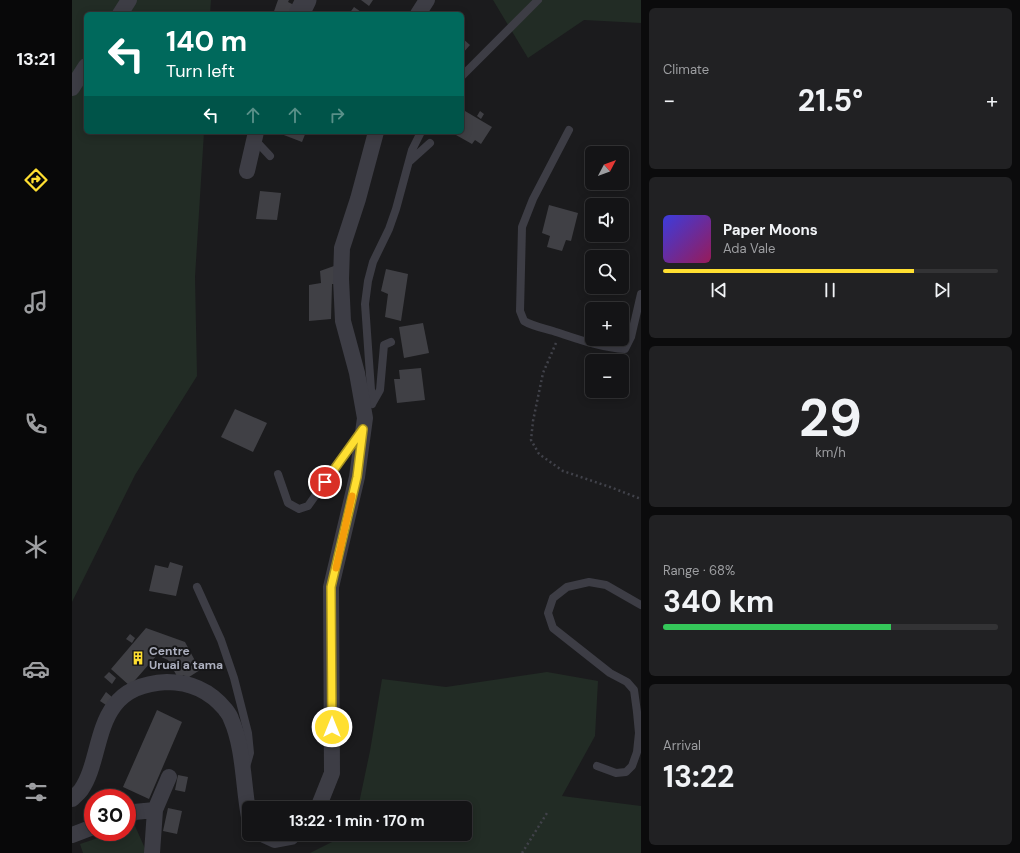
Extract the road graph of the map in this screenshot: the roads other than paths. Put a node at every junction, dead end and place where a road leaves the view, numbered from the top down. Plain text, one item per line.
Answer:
1 (129, 0) edge
2 (306, 0) edge
3 (427, 0) edge
4 (538, 0) edge
5 (121, 12) edge
6 (300, 12) edge
7 (419, 12) edge
8 (84, 69) edge
9 (464, 74) edge
10 (72, 88) edge
11 (568, 130) dead end
12 (375, 134) edge
13 (420, 134) edge
14 (255, 136) edge
15 (430, 143) dead end
16 (270, 156) dead end
17 (410, 161) junction
18 (247, 171) dead end
19 (641, 294) edge
20 (391, 342) dead end
21 (368, 406) junction
22 (363, 429) junction
23 (278, 474) dead end
24 (197, 587) dead end
25 (641, 605) edge
26 (633, 688) junction
27 (641, 694) edge
28 (597, 766) dead end
29 (169, 777) dead end
30 (243, 779) junction
31 (72, 799) edge
32 (246, 801) edge
33 (321, 801) edge
34 (155, 810) junction
35 (136, 812) edge
36 (84, 830) edge
37 (72, 835) edge
38 (152, 853) edge

1 - 5 street
2 - 6 street
3 - 7 street
4 - 9 lane
8 - 10 street
11 - 19 lane
12 - 21 street
13 - 17 lane
14 - 16 lane
14 - 18 street
15 - 17 lane
17 - 21 lane
20 - 21 lane
21 - 22 street
22 - 23 lane
22 - 33 street
24 - 30 lane
25 - 26 lane
26 - 27 lane
26 - 28 lane
29 - 34 street
30 - 31 street
30 - 32 street
34 - 35 street
34 - 38 street
36 - 37 street

